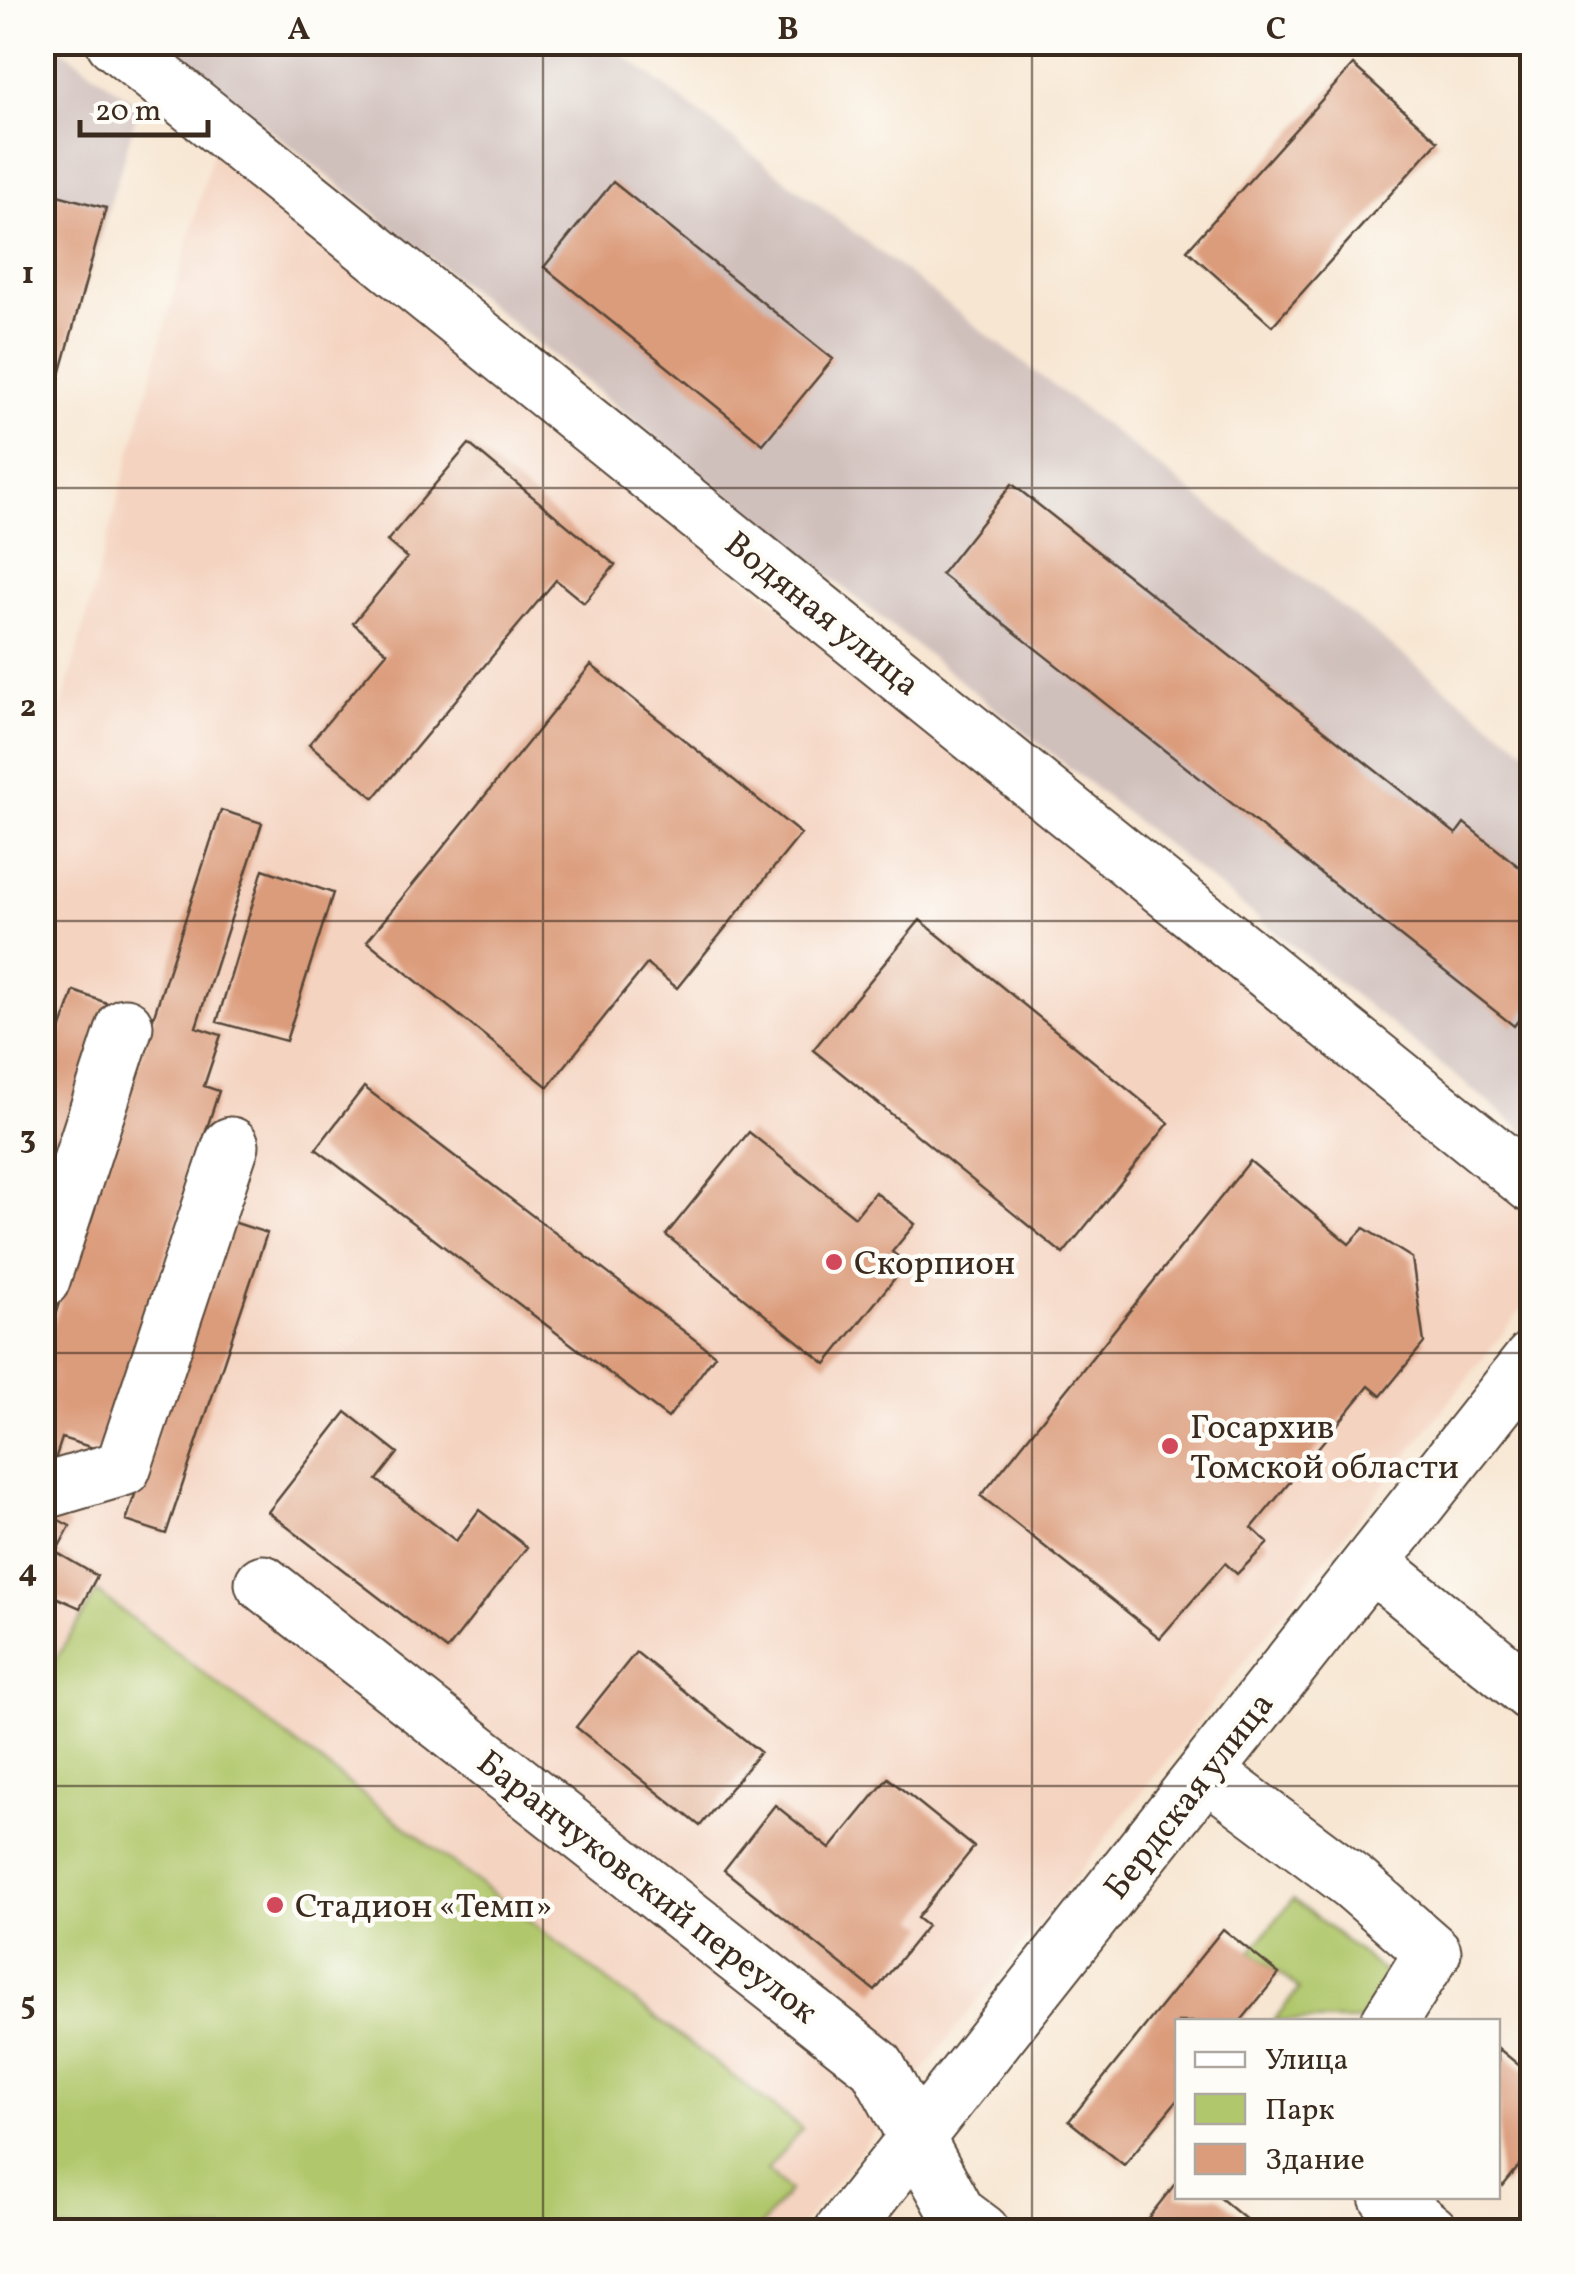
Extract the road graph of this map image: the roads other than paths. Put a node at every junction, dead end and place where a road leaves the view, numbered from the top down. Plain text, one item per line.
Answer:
1 (114, 42) edge
2 (126, 1026) dead end
3 (231, 1145) dead end
4 (1532, 1185) edge
5 (42, 1280) edge
6 (1532, 1359) edge
7 (42, 1492) edge
8 (1371, 1562) junction
9 (263, 1583) dead end
10 (1532, 1694) edge
11 (1206, 1772) junction
12 (1391, 2019) edge
13 (917, 2138) junction
14 (1392, 2199) edge
15 (842, 2232) edge
16 (982, 2232) edge
17 (1431, 2232) edge

1 - 4 street, Водяная улица
2 - 5 street
3 - 7 street
6 - 8 street, Бердская улица
8 - 10 street
8 - 11 street, Бердская улица
9 - 13 street, Баранчуковский переулок
11 - 12 street
11 - 13 street, Бердская улица
13 - 15 street, Бердская улица
13 - 16 street, Баранчуковский переулок
14 - 17 street

